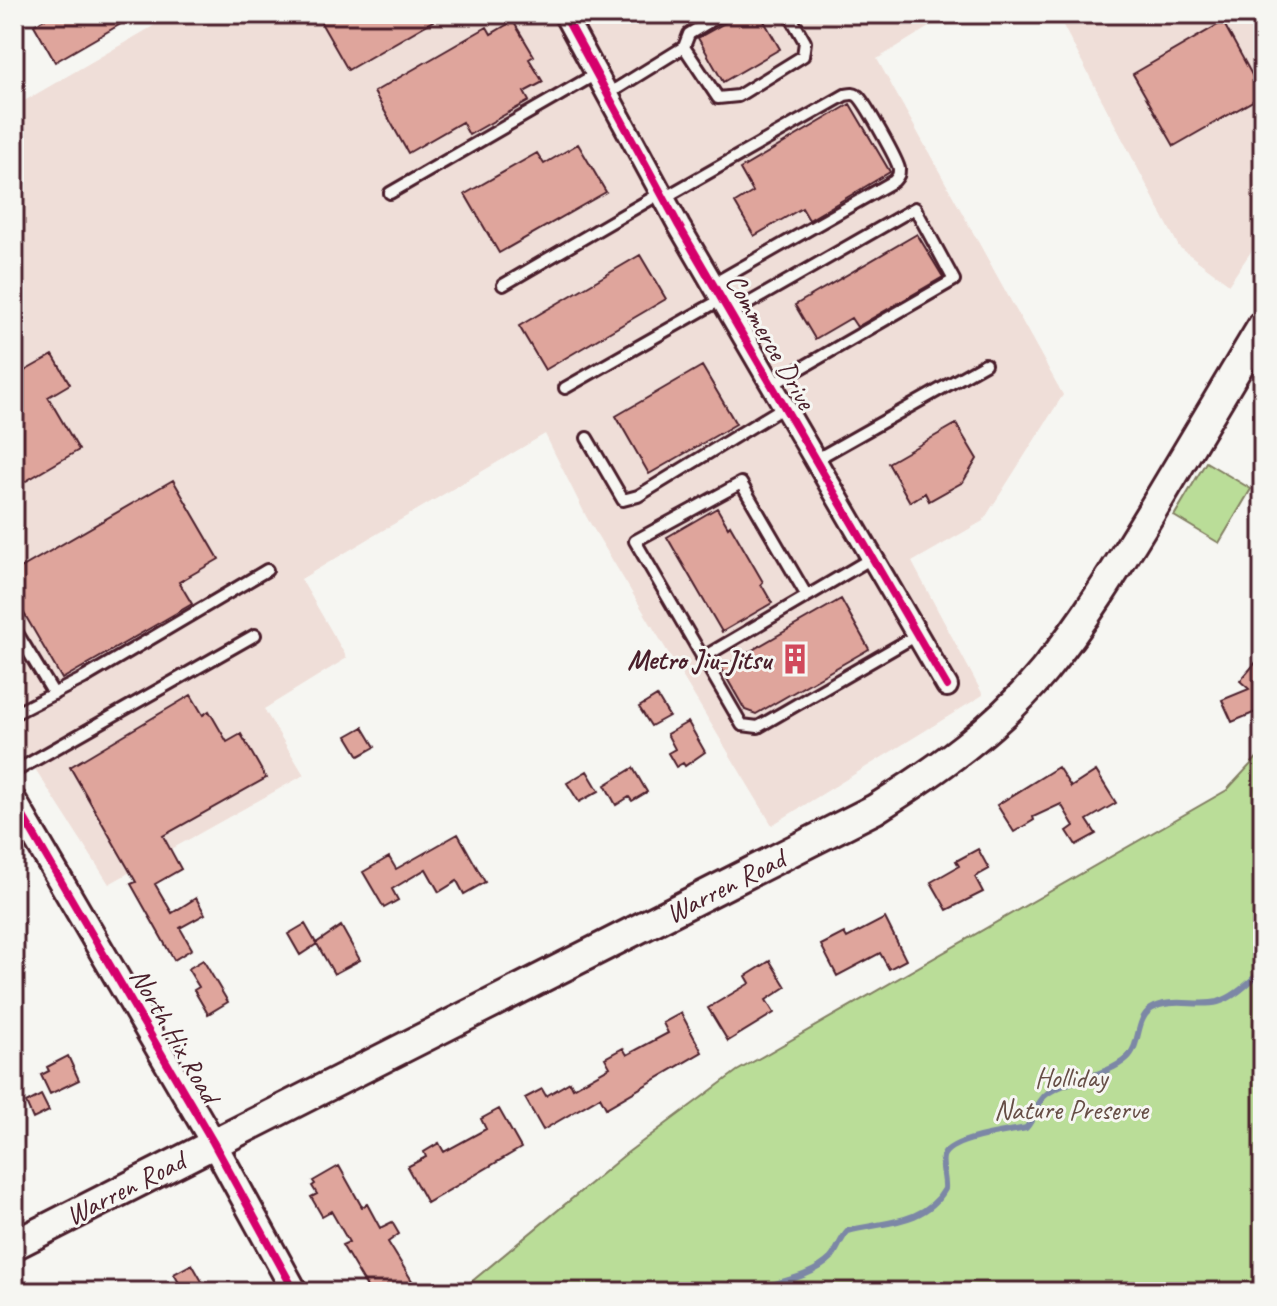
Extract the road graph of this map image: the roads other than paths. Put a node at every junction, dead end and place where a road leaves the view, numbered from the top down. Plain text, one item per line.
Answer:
1 (564, 14) edge
2 (722, 14) edge
3 (789, 14) edge
4 (684, 47) junction
5 (596, 74) junction
6 (608, 94) junction
7 (390, 193) dead end
8 (663, 196) junction
9 (503, 285) dead end
10 (722, 299) junction
11 (1263, 325) edge
12 (985, 364) dead end
13 (772, 385) junction
14 (565, 388) dead end
15 (784, 407) junction
16 (587, 438) dead end
17 (815, 460) junction
18 (872, 558) junction
19 (267, 570) dead end
20 (807, 596) junction
21 (14, 628) edge
22 (255, 635) dead end
23 (917, 635) junction
24 (702, 658) junction
25 (947, 686) dead end
26 (54, 694) junction
27 (14, 714) edge
28 (14, 772) edge
29 (14, 801) edge
30 (213, 1142) junction
31 (14, 1245) edge
32 (295, 1292) edge

1 - 5 street, Commerce Drive
2 - 4 lane
3 - 4 lane
4 - 6 lane
5 - 6 street, Commerce Drive
5 - 7 lane
6 - 8 street, Commerce Drive
8 - 9 lane
8 - 10 street, Commerce Drive
8 - 10 lane
10 - 13 street, Commerce Drive
10 - 13 lane
10 - 14 lane
11 - 30 main road, Warren Road
12 - 17 lane
13 - 15 street, Commerce Drive
15 - 16 lane
15 - 17 street, Commerce Drive
17 - 18 street, Commerce Drive
18 - 20 lane
18 - 23 street, Commerce Drive
19 - 26 lane
20 - 24 lane
20 - 24 lane
21 - 26 lane
22 - 28 lane
23 - 24 lane
23 - 25 street, Commerce Drive
26 - 27 lane
29 - 30 street, North Hix Road
30 - 31 main road, Warren Road
30 - 32 street, North Hix Road

